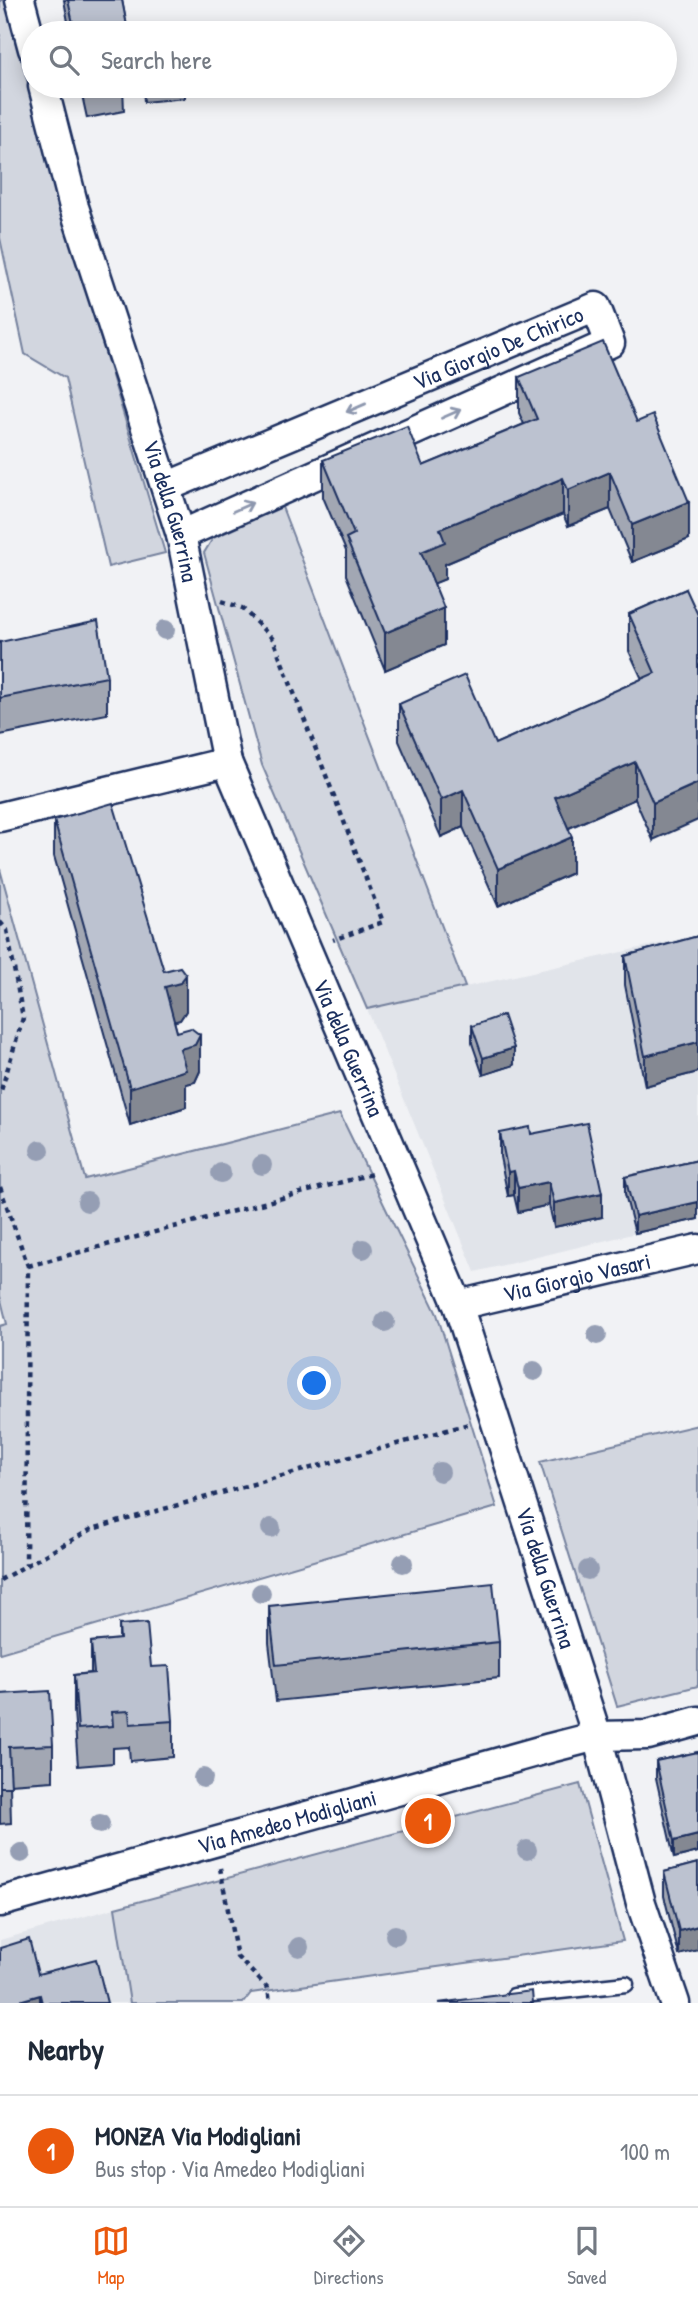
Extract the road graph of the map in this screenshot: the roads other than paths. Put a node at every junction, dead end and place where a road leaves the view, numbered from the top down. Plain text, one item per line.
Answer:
1 (20, 0) edge
2 (26, 21) edge
3 (46, 98) edge
4 (166, 487) junction
5 (181, 535) junction
6 (226, 762) junction
7 (0, 817) edge
8 (698, 1249) edge
9 (458, 1305) junction
10 (698, 1721) edge
11 (597, 1737) junction
12 (0, 1902) edge
13 (626, 1984) dead end
14 (505, 1997) edge
15 (542, 1998) edge
16 (675, 2003) edge

1 - 2 street
3 - 4 street, Via della Guerrina
4 - 5 street, Via della Guerrina
5 -> 4 street, Via Giorgio De Chirico
5 - 6 street, Via della Guerrina
6 - 7 street
6 - 9 street, Via della Guerrina
8 - 9 street, Via Giorgio Vasari
9 - 11 street, Via della Guerrina
10 - 11 street, Via Amedeo Modigliani
11 - 12 street, Via Amedeo Modigliani
11 - 16 street, Via della Guerrina
13 - 15 lane
14 - 15 lane

